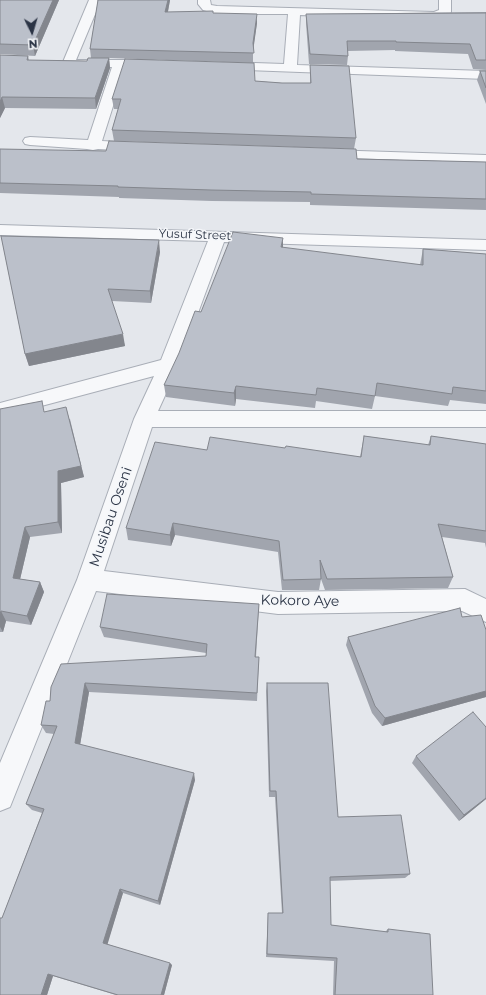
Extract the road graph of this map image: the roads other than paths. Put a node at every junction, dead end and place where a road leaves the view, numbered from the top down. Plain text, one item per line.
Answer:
1 (95, 0) edge
2 (204, 0) edge
3 (445, 0) edge
4 (294, 11) junction
5 (54, 62) edge
6 (69, 62) junction
7 (120, 63) junction
8 (167, 65) edge
9 (213, 66) edge
10 (290, 68) junction
11 (486, 75) edge
12 (30, 142) dead end
13 (93, 146) junction
14 (148, 148) edge
15 (313, 153) edge
16 (486, 160) edge
17 (0, 230) edge
18 (218, 236) junction
19 (486, 245) edge
20 (169, 365) junction
21 (0, 410) edge
22 (144, 419) junction
23 (486, 419) edge
24 (89, 580) junction
25 (486, 612) edge
26 (0, 797) edge

1 - 6 street
2 - 4 street
3 - 4 street
4 - 10 street
5 - 6 street
6 - 7 street
7 - 8 street
7 - 13 street
9 - 10 street
10 - 11 street
12 - 13 street
13 - 14 street
15 - 16 street
17 - 18 street, Yusuf Street
18 - 19 street, Yusuf Street
18 - 20 street, Musibau Oseni
20 - 21 street
20 - 22 street, Musibau Oseni
22 - 23 street
22 - 24 street, Musibau Oseni
24 - 25 street, Kokoro Aye
24 - 26 street, Musibau Oseni

